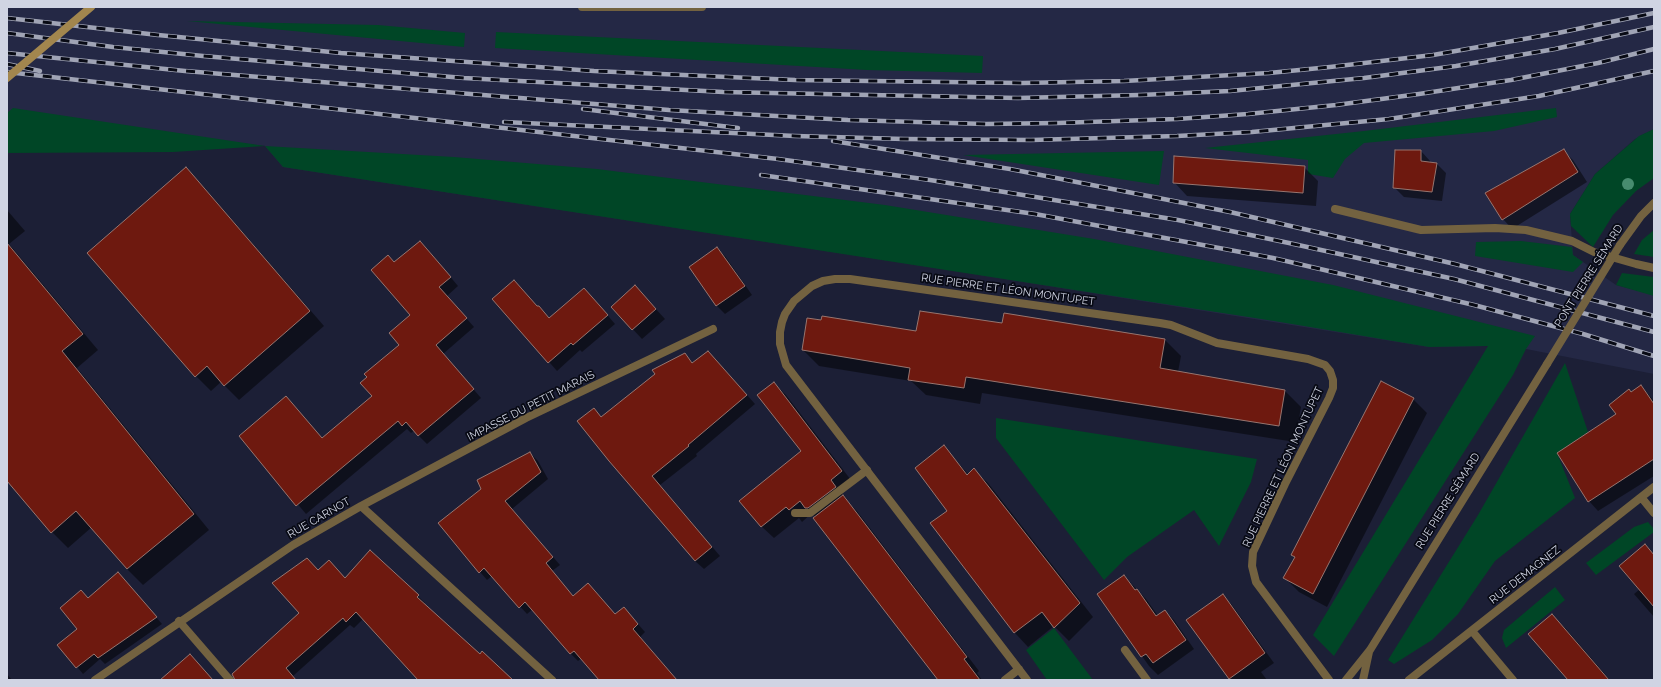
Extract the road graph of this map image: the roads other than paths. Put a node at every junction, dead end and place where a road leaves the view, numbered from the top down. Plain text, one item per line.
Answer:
1 (91, 7) edge
2 (582, 7) edge
3 (702, 7) edge
4 (7, 78) edge
5 (1654, 203) edge
6 (1335, 209) dead end
7 (1654, 268) edge
8 (713, 329) dead end
9 (1547, 364) joint
10 (867, 470) junction
11 (1654, 487) edge
12 (1641, 497) junction
13 (361, 506) junction
14 (795, 513) dead end
15 (1654, 513) edge
16 (179, 621) junction
17 (1472, 631) junction
18 (1125, 650) dead end
19 (1370, 650) junction
20 (1019, 669) junction
21 (95, 680) edge
22 (230, 680) edge
23 (552, 680) edge
24 (1005, 680) edge
25 (1027, 680) edge
26 (1147, 680) edge
27 (1329, 680) edge
28 (1346, 680) edge
29 (1363, 680) edge
30 (1409, 680) edge
31 (1514, 680) edge

1 - 4 main road, bridge
2 - 3 street
5 - 9 street, PONT PIERRE SÉMARD, bridge
6 - 7 street
8 - 13 street, IMPASSE DU PETIT MARAIS
9 - 19 street, RUE PIERRE SÉMARD
10 - 14 street
10 - 20 street, RUE PIERRE ET LÉON MONTUPET
10 - 27 street, RUE PIERRE ET LÉON MONTUPET
11 - 12 street, RUE DEMAGNEZ
12 - 15 street
12 - 17 street, RUE DEMAGNEZ
13 - 16 street, RUE CARNOT
13 - 23 street, RUE CARNOT
16 - 21 street, RUE CARNOT
16 - 22 street
17 - 30 street, RUE DEMAGNEZ
17 - 31 street
18 - 26 street
19 - 28 street, RUE PIERRE SÉMARD
19 - 29 street, RUE PIERRE SÉMARD
20 - 24 street
20 - 25 street, RUE PIERRE ET LÉON MONTUPET

